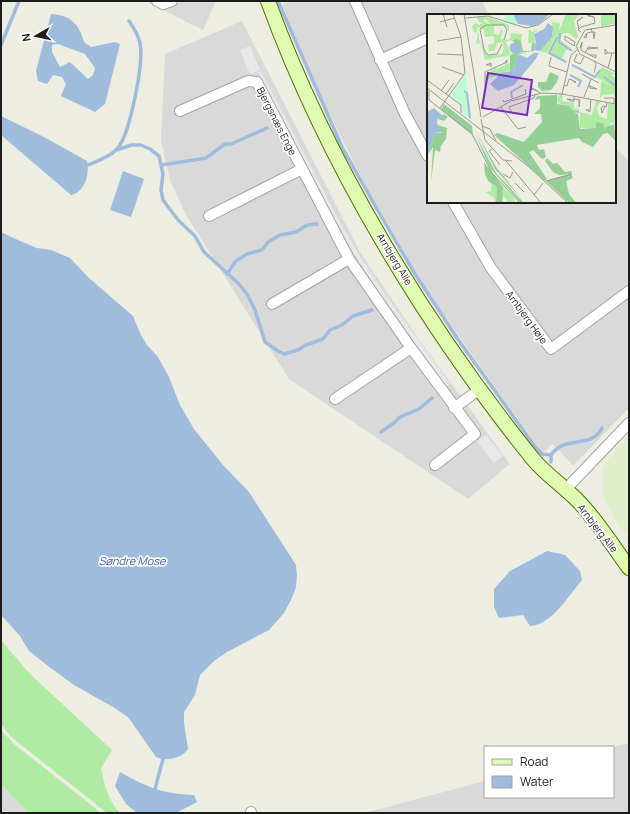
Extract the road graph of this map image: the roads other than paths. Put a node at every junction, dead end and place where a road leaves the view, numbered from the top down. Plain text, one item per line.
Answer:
1 (156, 1) edge
2 (172, 1) edge
3 (268, 1) edge
4 (355, 1) edge
5 (427, 38) edge
6 (380, 60) junction
7 (180, 111) dead end
8 (427, 154) edge
9 (302, 170) junction
10 (454, 203) edge
11 (209, 216) dead end
12 (350, 259) junction
13 (629, 291) edge
14 (272, 304) dead end
15 (411, 348) junction
16 (480, 389) junction
17 (335, 399) dead end
18 (454, 408) junction
19 (629, 423) edge
20 (435, 465) dead end
21 (566, 489) junction
22 (629, 568) edge

1 - 2 street
3 - 16 street, Arnbjerg Alle
4 - 6 street
5 - 6 street
6 - 8 street
7 - 9 street, Bjergsnæs Enge
9 - 11 street
9 - 12 street, Bjergsnæs Enge
10 - 13 street, Arnbjerg Høje
12 - 14 street
12 - 15 street, Bjergsnæs Enge
15 - 17 street
15 - 18 street, Bjergsnæs Enge
16 - 18 street
16 - 21 street, Arnbjerg Alle
18 - 20 street, Bjergsnæs Enge
19 - 21 street
21 - 22 street, Arnbjerg Alle

